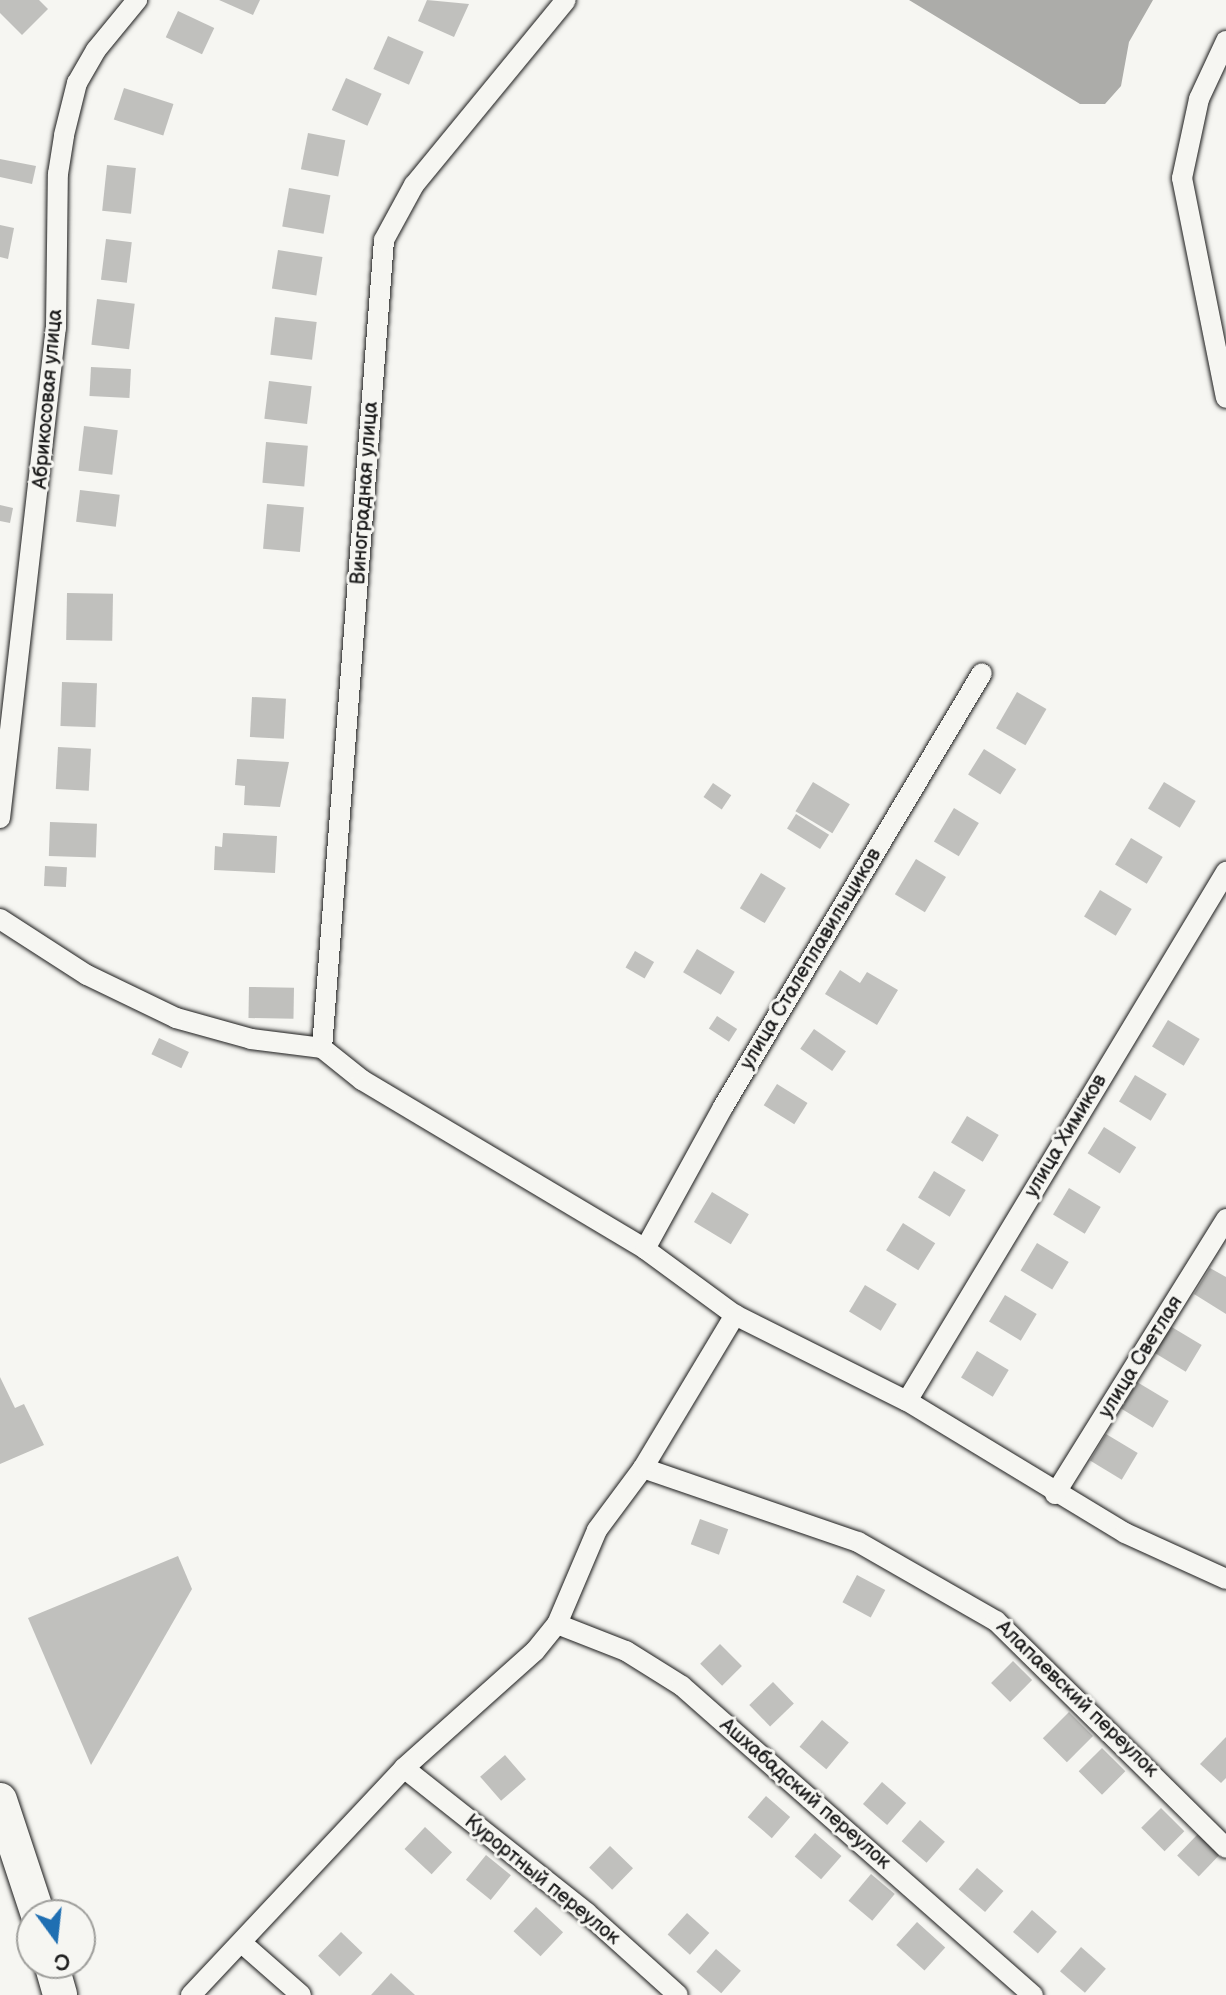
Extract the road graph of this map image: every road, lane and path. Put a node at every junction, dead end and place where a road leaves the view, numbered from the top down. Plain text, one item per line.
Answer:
1 (137, 0) edge
2 (566, 0) edge
3 (1226, 41) edge
4 (1226, 398) edge
5 (982, 673) dead end
6 (0, 818) edge
7 (1226, 872) edge
8 (0, 919) edge
9 (322, 1048) junction
10 (1226, 1219) edge
11 (645, 1249) junction
12 (735, 1315) junction
13 (907, 1401) junction
14 (643, 1468) junction
15 (1055, 1494) junction
16 (1226, 1579) edge
17 (557, 1624) junction
18 (404, 1768) junction
19 (0, 1800) edge
20 (1226, 1848) edge
21 (33, 1899) edge
22 (243, 1944) junction
23 (191, 1995) edge
24 (301, 1995) edge
25 (678, 1995) edge
26 (1033, 1995) edge

1 - 6 street, Абрикосовая улица
2 - 9 street, Виноградная улица
3 - 4 street
5 - 11 street, улица Сталеплавильщиков
7 - 13 street, улица Химиков
8 - 9 street
9 - 11 street
10 - 15 street, улица Светлая
11 - 12 street
12 - 13 street
12 - 14 street
13 - 15 street
14 - 17 street
14 - 20 street, Алапаевский переулок
15 - 16 street
17 - 18 street
17 - 26 street, Ашхабадский переулок
18 - 22 street
18 - 25 street, Курортный переулок
19 - 21 main road
22 - 23 street
22 - 24 street

